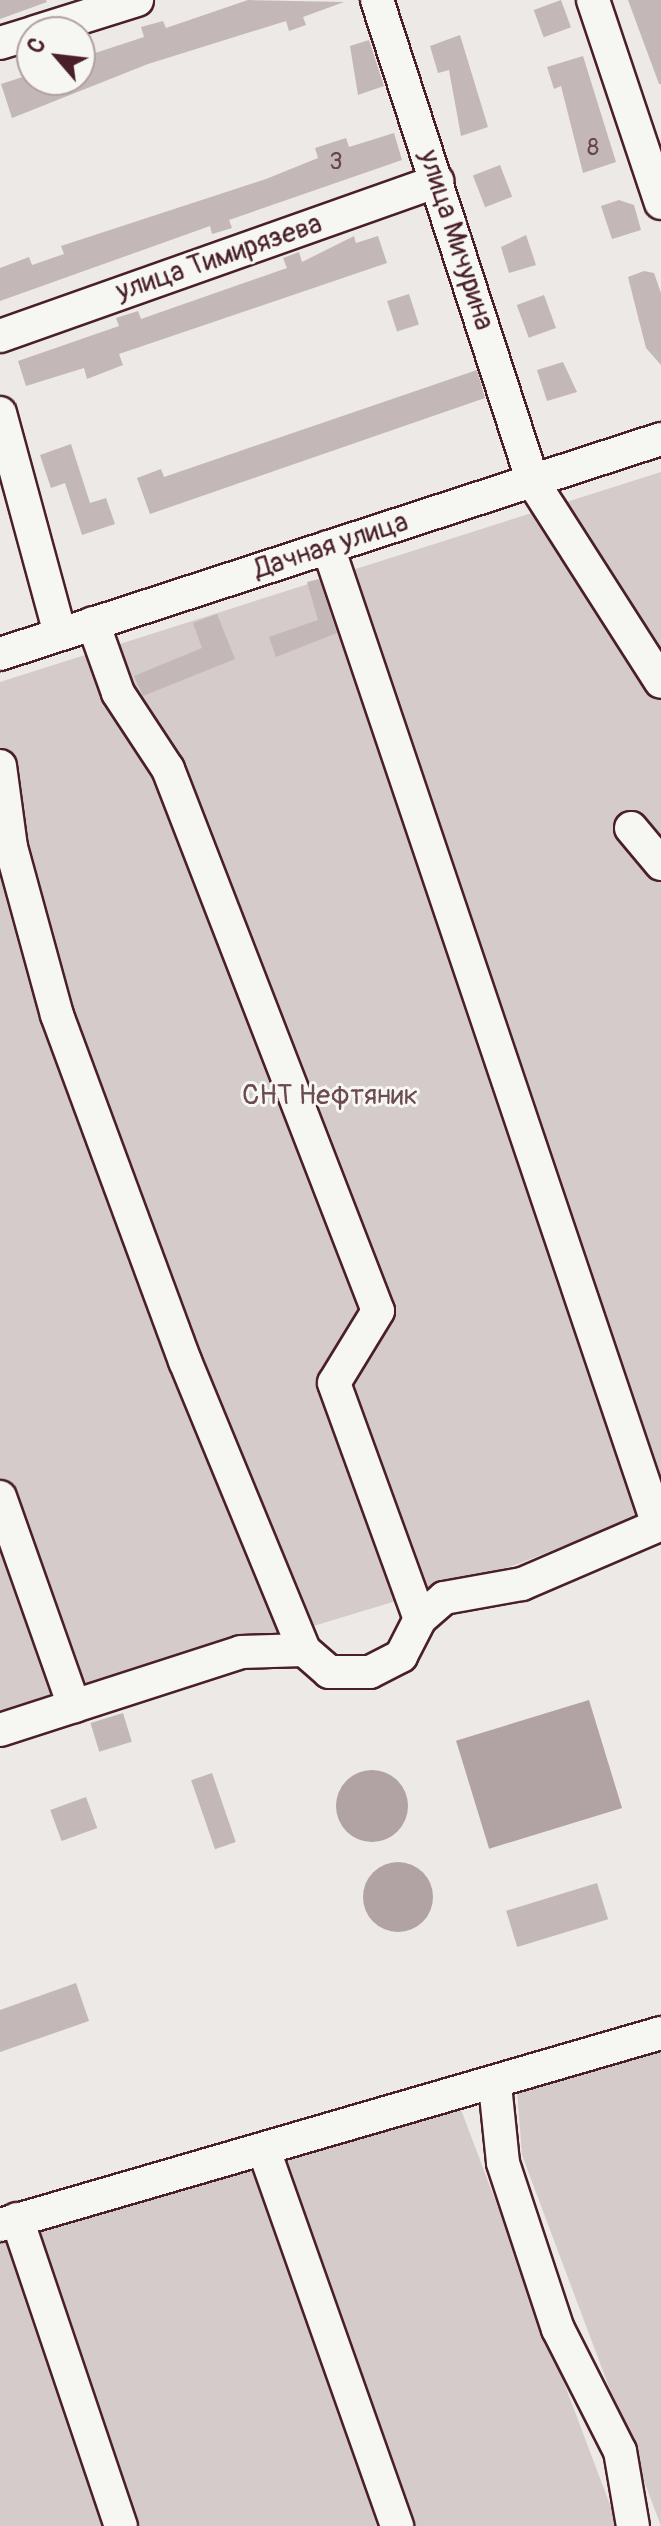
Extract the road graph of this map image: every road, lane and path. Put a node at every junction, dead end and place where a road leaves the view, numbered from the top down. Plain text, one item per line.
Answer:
1 (137, 0) edge
2 (377, 0) edge
3 (593, 0) edge
4 (86, 16) edge
5 (437, 181) junction
6 (661, 203) edge
7 (0, 336) edge
8 (0, 413) edge
9 (661, 439) edge
10 (533, 482) junction
11 (328, 547) junction
12 (93, 623) junction
13 (60, 634) junction
14 (0, 654) edge
15 (661, 682) edge
16 (0, 766) edge
17 (631, 828) dead end
18 (661, 864) edge
19 (0, 1497) edge
20 (659, 1524) edge
21 (420, 1619) junction
22 (304, 1650) junction
23 (74, 1706) junction
24 (0, 1730) edge
25 (661, 2033) edge
26 (495, 2085) junction
27 (265, 2153) junction
28 (9, 2222) edge
29 (121, 2526) edge
30 (397, 2526) edge
31 (633, 2526) edge

1 - 4 street
2 - 5 street, улица Мичурина
3 - 6 street
5 - 7 street, улица Тимирязева
5 - 10 street, улица Мичурина
8 - 13 street
9 - 10 street, Дачная улица
10 - 11 street, Дачная улица
10 - 15 street, улица Мичурина
11 - 12 street, Дачная улица
11 - 20 street
12 - 13 street, Дачная улица
12 - 21 street
13 - 14 street, Дачная улица
16 - 22 street
17 - 18 street
19 - 23 street
20 - 21 street
21 - 22 street
22 - 23 street
23 - 24 street
25 - 26 street
26 - 27 street
26 - 31 street
27 - 28 street
27 - 30 street
28 - 29 street

